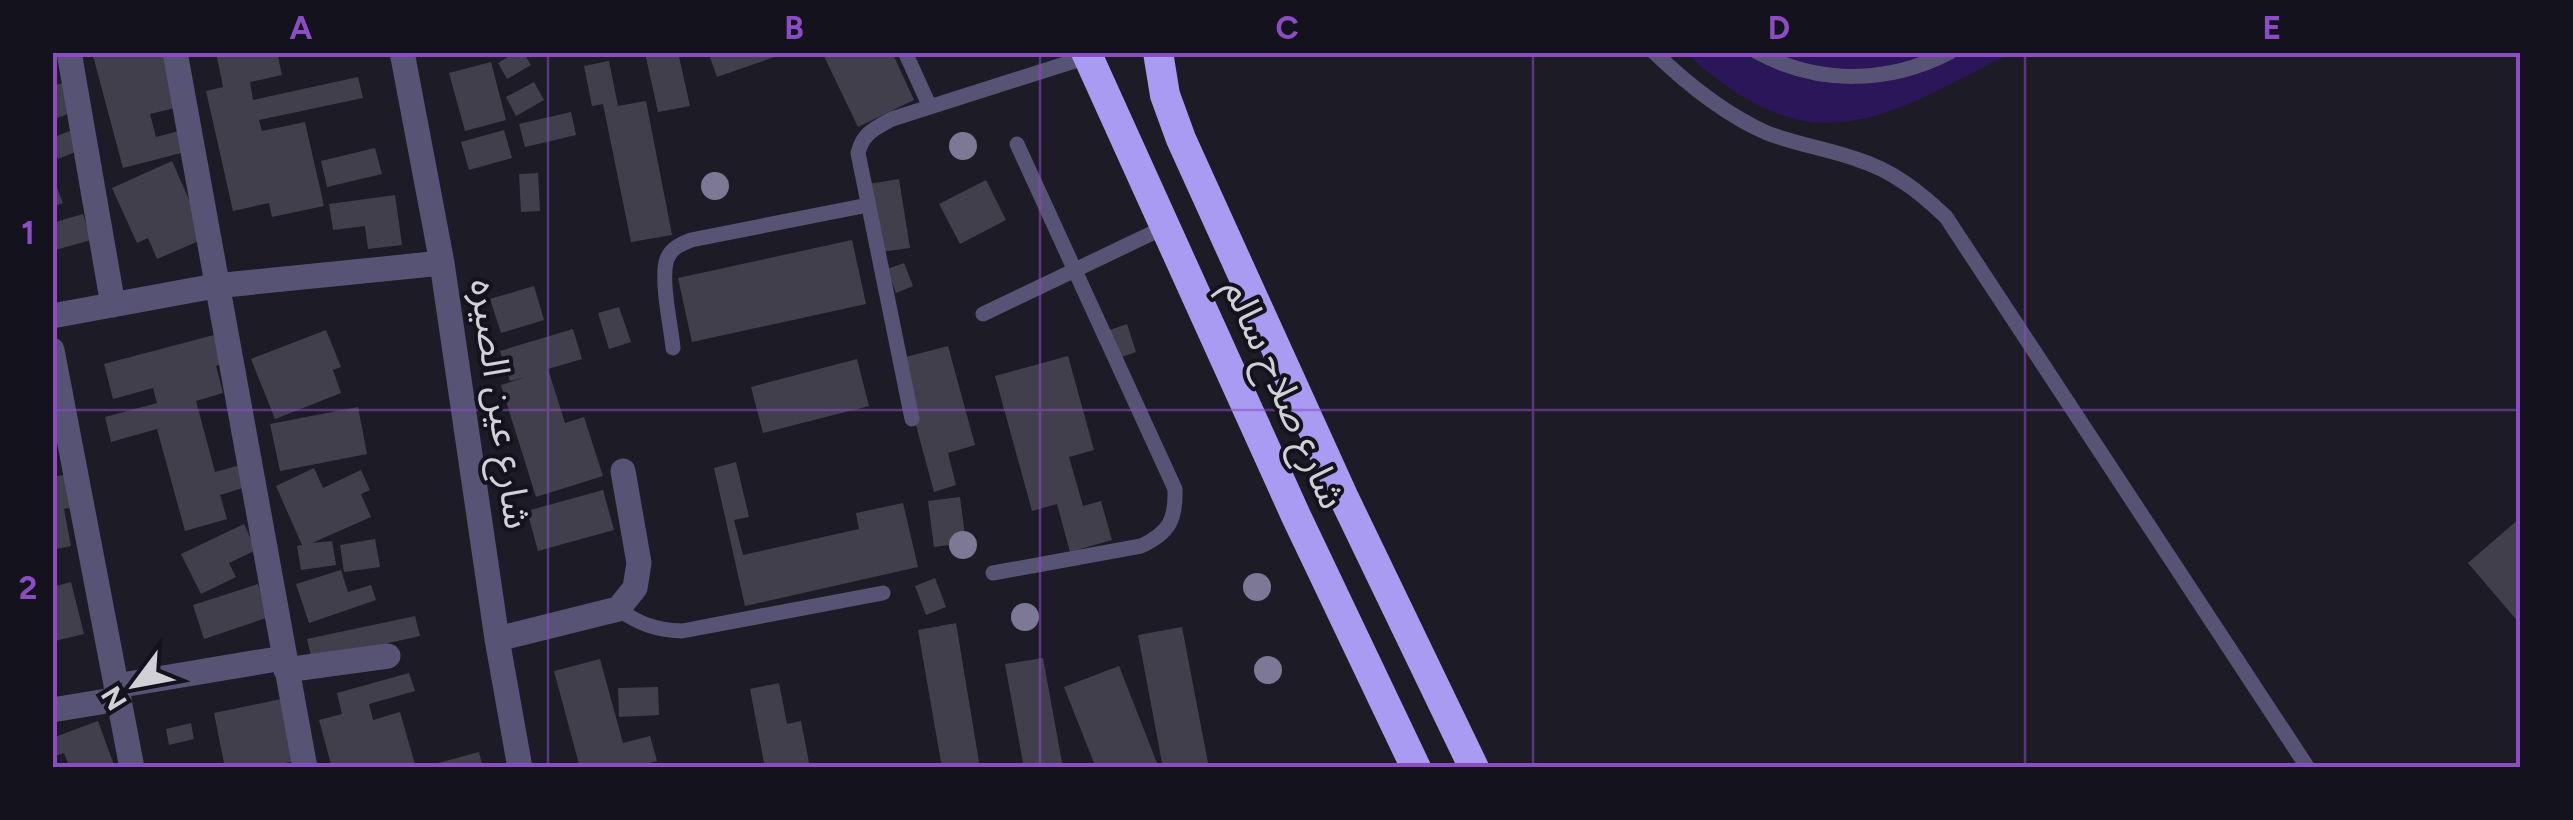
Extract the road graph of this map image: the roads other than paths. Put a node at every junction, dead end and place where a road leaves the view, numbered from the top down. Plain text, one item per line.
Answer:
1 (69, 52) edge
2 (175, 52) edge
3 (402, 52) edge
4 (905, 52) edge
5 (1158, 52) edge
6 (1654, 52) edge
7 (1757, 52) edge
8 (1950, 52) edge
9 (1086, 55) edge
10 (930, 107) junction
11 (1017, 144) dead end
12 (868, 206) junction
13 (1165, 226) junction
14 (442, 263) junction
15 (1076, 270) junction
16 (215, 286) junction
17 (113, 305) junction
18 (983, 314) dead end
19 (52, 316) edge
20 (673, 348) dead end
21 (52, 350) edge
22 (912, 419) dead end
23 (622, 472) dead end
24 (994, 572) dead end
25 (883, 593) dead end
26 (618, 609) junction
27 (497, 639) junction
28 (388, 656) dead end
29 (285, 664) junction
30 (117, 693) junction
31 (52, 710) edge
32 (132, 768) edge
33 (305, 768) edge
34 (520, 768) edge
35 (1416, 768) edge
36 (1474, 768) edge
37 (2308, 768) edge

1 - 17 street
2 - 16 street
3 - 14 street, شارع عين الصيره
4 - 10 lane
5 - 36 highway, شارع صلاح سالم
6 - 37 lane
7 - 8 lane
9 - 10 lane
9 - 13 highway, شارع صلاح سالم
10 - 12 lane
11 - 15 lane
12 - 20 lane
12 - 22 lane
13 - 15 lane
13 - 35 highway, شارع صلاح سالم
14 - 16 street
14 - 27 street, شارع عين الصيره
15 - 18 lane
15 - 24 lane
16 - 17 street
16 - 29 street
17 - 19 street
21 - 30 street
23 - 26 street
25 - 26 lane
26 - 27 street
27 - 34 street, شارع عين الصيره
28 - 29 street
29 - 30 street
29 - 33 street
30 - 31 street
30 - 32 street

